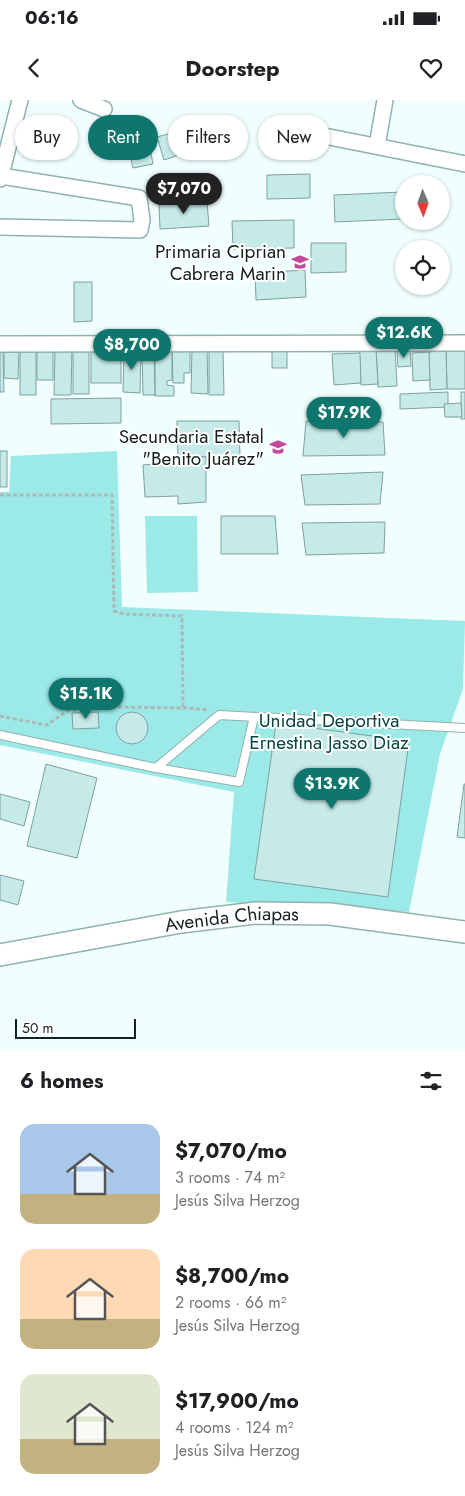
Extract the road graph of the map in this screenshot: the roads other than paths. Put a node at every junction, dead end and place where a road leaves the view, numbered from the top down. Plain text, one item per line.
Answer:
1 (20, 100) edge
2 (82, 100) edge
3 (385, 100) edge
4 (104, 109) dead end
5 (330, 137) edge
6 (378, 146) junction
7 (465, 164) edge
8 (0, 178) edge
9 (0, 228) edge
10 (465, 343) edge
11 (0, 344) edge
12 (254, 718) junction
13 (465, 728) edge
14 (0, 734) edge
15 (156, 768) junction
16 (465, 932) edge
17 (0, 955) edge

1 - 8 street
2 - 4 street
3 - 6 street
5 - 6 street
6 - 7 street
8 - 9 street
10 - 11 street
12 - 13 lane
12 - 15 lane
12 - 15 lane
14 - 15 lane
16 - 17 main road, Avenida Chiapas

